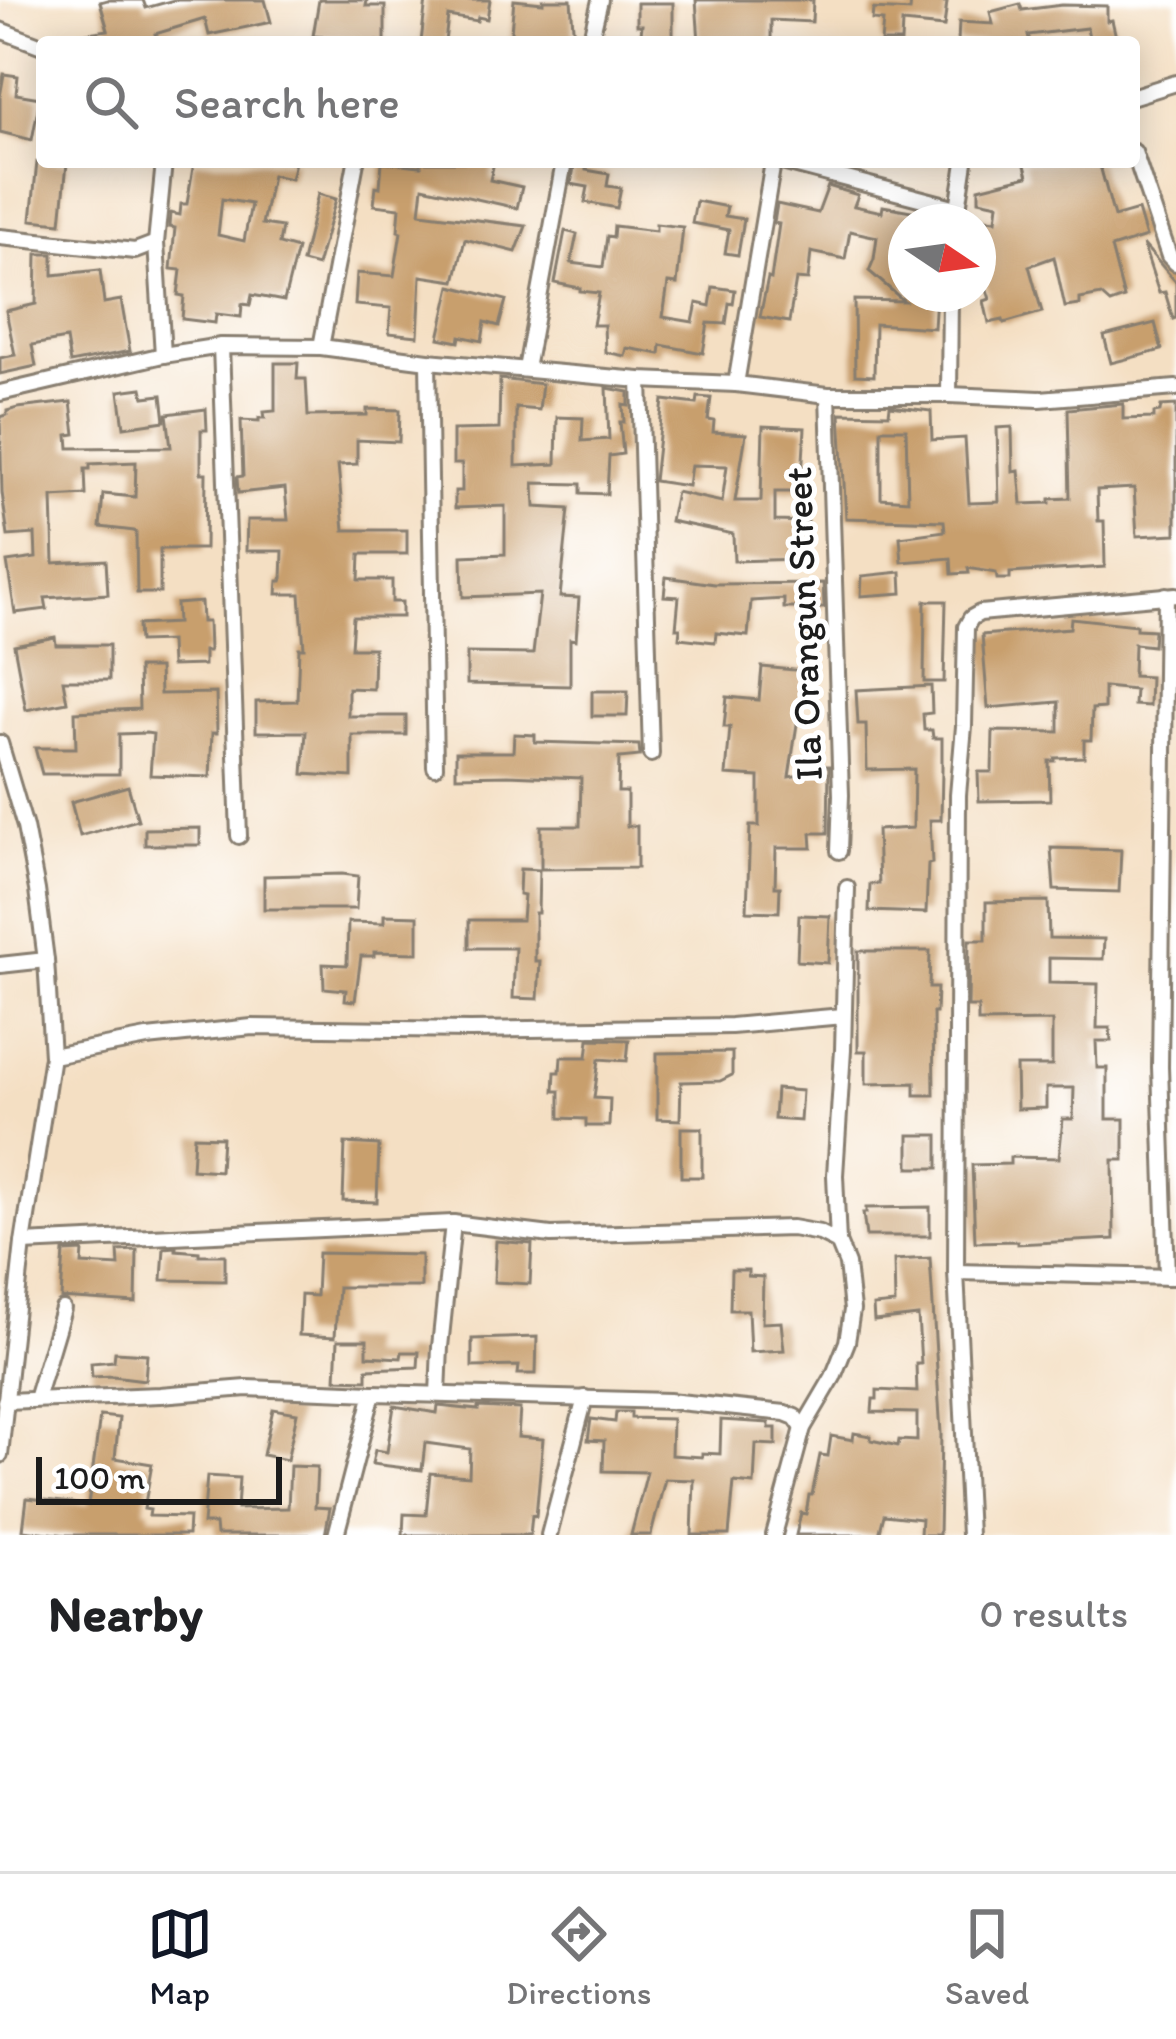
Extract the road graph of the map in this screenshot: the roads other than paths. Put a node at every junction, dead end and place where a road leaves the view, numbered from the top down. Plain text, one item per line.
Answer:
1 (600, 0) edge
2 (0, 30) edge
3 (591, 36) edge
4 (36, 44) edge
5 (1176, 83) edge
6 (1140, 94) edge
7 (163, 168) edge
8 (355, 168) edge
9 (562, 168) edge
10 (776, 168) edge
11 (797, 168) edge
12 (964, 168) edge
13 (1139, 168) edge
14 (919, 204) edge
15 (958, 204) edge
16 (0, 236) edge
17 (156, 243) junction
18 (1176, 263) edge
19 (950, 312) edge
20 (221, 346) junction
21 (321, 347) junction
22 (163, 356) junction
23 (428, 361) junction
24 (526, 369) junction
25 (640, 380) junction
26 (736, 384) junction
27 (1176, 388) edge
28 (0, 393) edge
29 (828, 395) junction
30 (949, 395) junction
31 (1171, 595) edge
32 (0, 743) edge
33 (651, 754) dead end
34 (435, 767) dead end
35 (239, 836) dead end
36 (839, 851) dead end
37 (847, 888) dead end
38 (46, 960) junction
39 (0, 965) edge
40 (843, 1016) junction
41 (52, 1056) junction
42 (1168, 1067) edge
43 (453, 1223) junction
44 (838, 1242) junction
45 (23, 1243) junction
46 (956, 1272) junction
47 (1172, 1277) edge
48 (63, 1309) dead end
49 (4, 1375) edge
50 (373, 1393) junction
51 (438, 1394) junction
52 (585, 1398) junction
53 (36, 1400) junction
54 (5, 1401) junction
55 (803, 1428) junction
56 (0, 1456) edge
57 (336, 1535) edge
58 (549, 1535) edge
59 (774, 1535) edge
60 (969, 1535) edge

1 - 3 street
2 - 4 street
5 - 6 street
7 - 17 street
8 - 21 street
9 - 24 street
10 - 26 street
11 - 14 street
12 - 15 street
13 - 18 street
16 - 17 street
17 - 22 street
19 - 30 street
20 - 21 street
20 - 22 street
20 - 35 street
21 - 23 street
22 - 28 street
23 - 24 street
23 - 34 street
24 - 25 street
25 - 26 street
25 - 33 street
26 - 29 street
27 - 30 street
29 - 30 street
29 - 36 street, Ila Orangun Street
31 - 42 street
31 - 46 street
32 - 38 street
37 - 40 street
38 - 39 street
38 - 41 street
40 - 41 street
40 - 44 street
41 - 45 street
42 - 47 street
43 - 44 street
43 - 45 street
43 - 51 street
44 - 55 street
45 - 49 street
46 - 47 street
46 - 60 street
48 - 53 street
49 - 54 street
50 - 51 street
50 - 53 street
50 - 57 street
51 - 52 street
52 - 55 street
52 - 58 street
53 - 54 street
54 - 56 street
55 - 59 street

